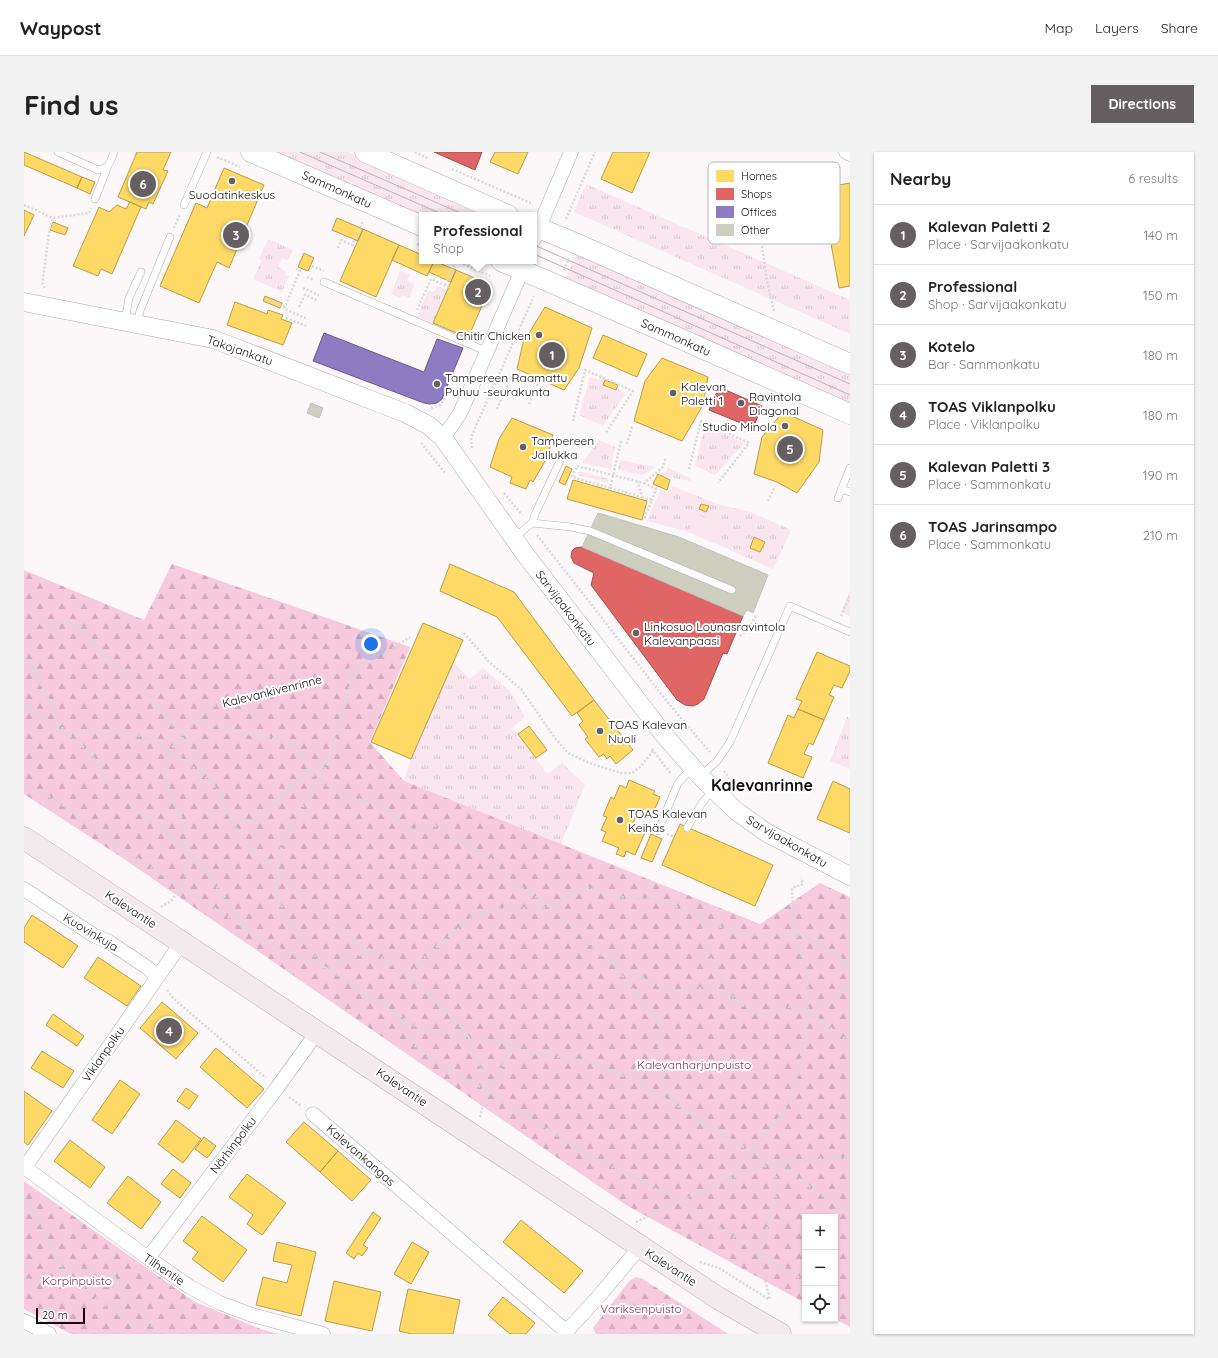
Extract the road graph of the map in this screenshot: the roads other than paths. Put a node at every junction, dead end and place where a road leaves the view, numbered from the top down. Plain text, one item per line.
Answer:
1 (58, 152) edge
2 (114, 152) edge
3 (207, 152) edge
4 (251, 152) edge
5 (365, 152) edge
6 (571, 152) edge
7 (846, 152) edge
8 (850, 154) edge
9 (108, 166) junction
10 (95, 199) dead end
11 (184, 205) road end
12 (501, 212) edge
13 (419, 225) edge
14 (537, 227) edge
15 (537, 232) edge
16 (170, 237) road end
17 (524, 266) edge
18 (141, 272) dead end
19 (324, 282) dead end
20 (24, 302) edge
21 (131, 323) junction
22 (488, 352) junction
23 (850, 364) edge
24 (850, 414) edge
25 (443, 438) junction
26 (560, 462) dead end
27 (850, 468) edge
28 (841, 489) junction
29 (850, 492) edge
30 (838, 498) dead end
31 (531, 524) junction
32 (514, 538) junction
33 (732, 590) dead end
34 (850, 632) edge
35 (696, 772) junction
36 (713, 789) junction
37 (687, 828) dead end
38 (658, 831) dead end
39 (24, 838) edge
40 (850, 876) edge
41 (24, 889) edge
42 (182, 942) junction
43 (157, 977) junction
44 (318, 1031) junction
45 (313, 1114) road end
46 (24, 1167) edge
47 (640, 1247) junction
48 (148, 1258) junction
49 (24, 1320) edge
50 (566, 1333) edge
51 (49, 1334) edge
52 (323, 1334) edge
53 (780, 1334) edge

1 - 9 lane
2 - 9 lane
3 - 11 lane
4 - 13 main road, Sammonkatu
5 - 12 main road
6 - 14 street
7 - 8 street
9 - 10 lane
15 - 23 main road
16 - 21 lane
17 - 22 street
17 - 24 main road, Sammonkatu
18 - 21 lane
19 - 22 lane
20 - 21 street, Takojankatu
21 - 25 street, Takojankatu
22 - 25 street
25 - 32 street, Sarvijaakonkatu
26 - 31 lane
27 - 28 lane
28 - 29 lane
28 - 30 lane
31 - 32 lane
31 - 33 lane
32 - 35 street, Sarvijaakonkatu
34 - 35 lane
35 - 36 street, Sarvijaakonkatu
35 - 38 lane
36 - 37 lane
36 - 40 street, Sarvijaakonkatu
39 - 42 main road, Kalevantie
41 - 43 street, Kuovinkuja
42 - 43 street, Viklanpolku
42 - 44 main road, Kalevantie
43 - 46 street, Viklanpolku
44 - 47 main road, Kalevantie
44 - 48 street, Närhinpolku
45 - 50 street, Kalevankangas
46 - 48 street, Tilhentie
47 - 50 street
47 - 53 main road, Kalevantie
48 - 52 street, Tilhentie
49 - 51 street

